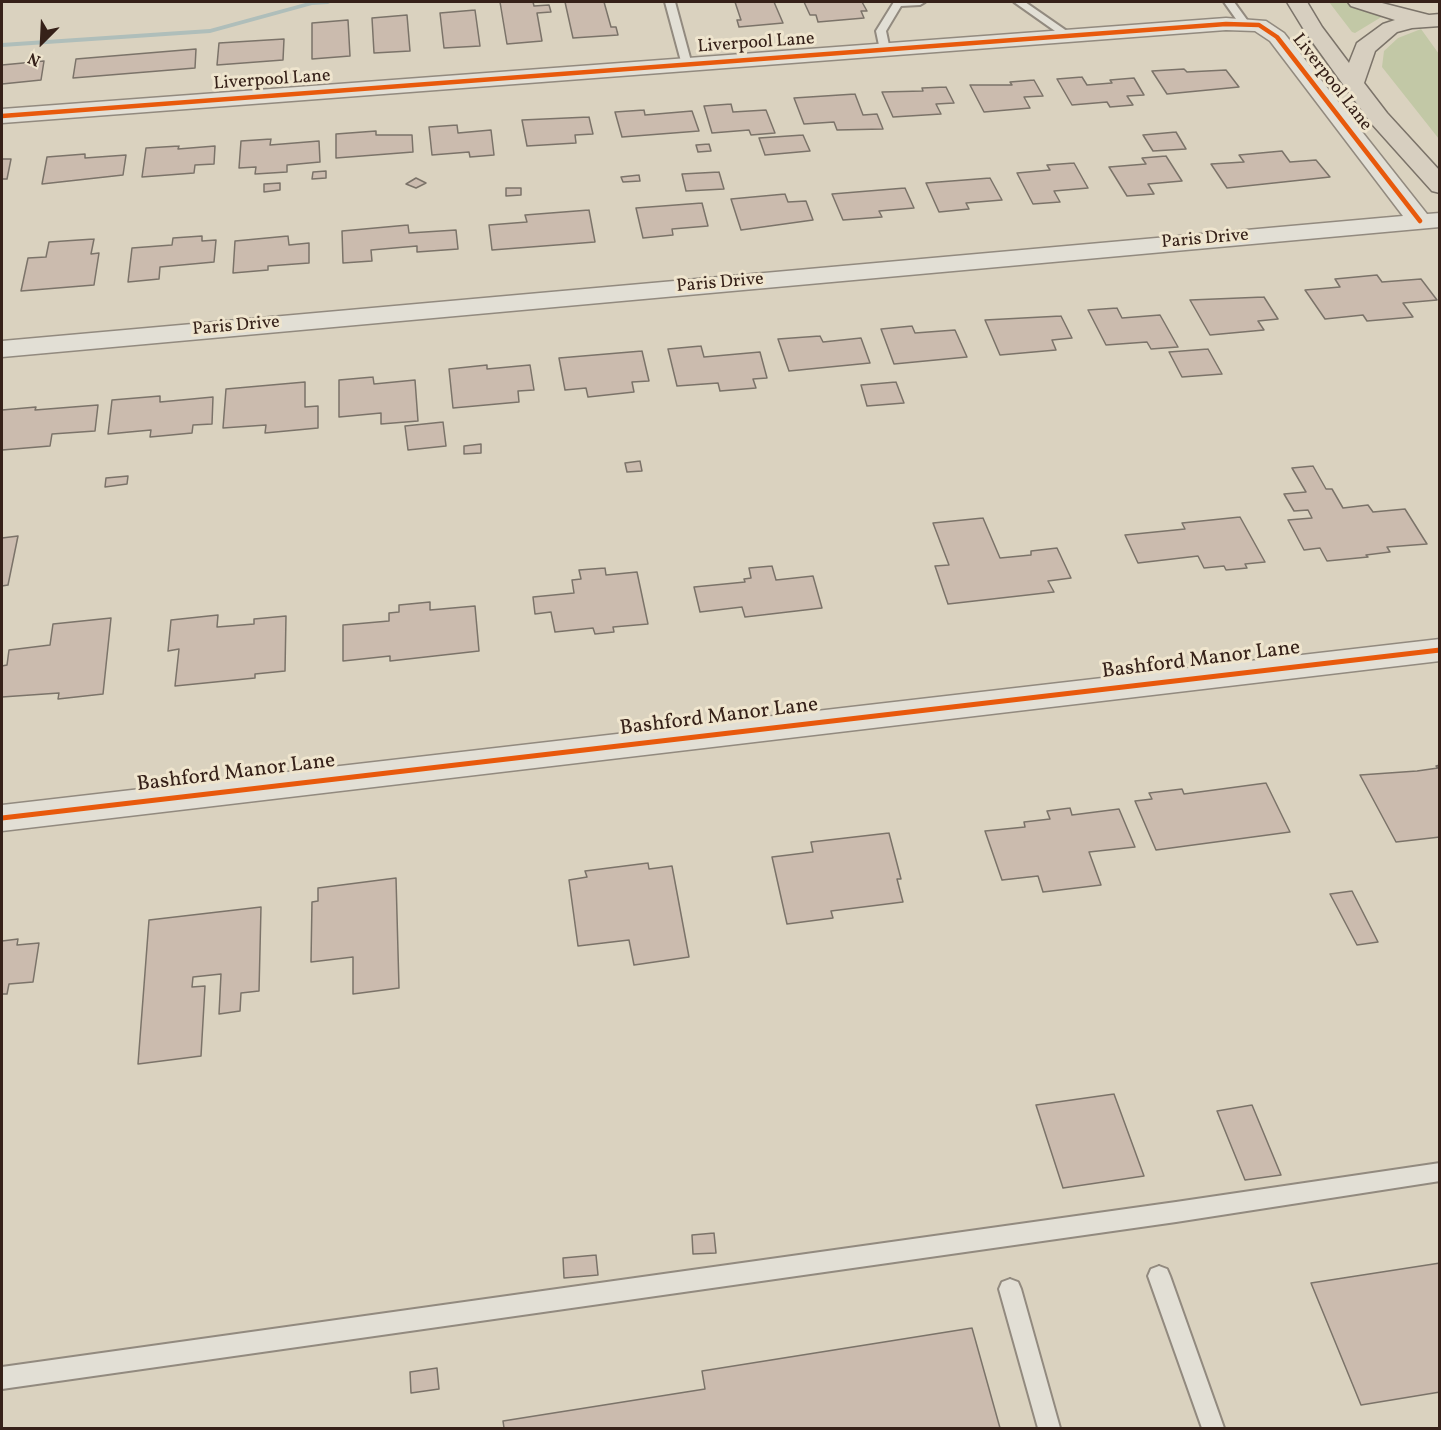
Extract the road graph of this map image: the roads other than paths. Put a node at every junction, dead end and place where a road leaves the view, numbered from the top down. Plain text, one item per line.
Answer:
1 (670, 2) edge
2 (920, 2) edge
3 (1019, 2) edge
4 (1229, 2) edge
5 (1297, 2) edge
6 (1358, 2) edge
7 (1426, 2) edge
8 (1440, 19) edge
9 (1245, 24) junction
10 (1069, 36) junction
11 (885, 50) junction
12 (687, 65) junction
13 (1353, 83) junction
14 (2, 116) edge
15 (1440, 186) edge
16 (1430, 220) edge
17 (2, 348) edge
18 (1440, 650) edge
19 (2, 818) edge
20 (1440, 1172) edge
21 (1159, 1276) dead end
22 (1011, 1289) dead end
23 (2, 1378) edge
24 (1049, 1428) edge
25 (1213, 1428) edge

1 - 12 lane
2 - 11 lane
3 - 10 lane
4 - 9 lane
5 - 13 main road
6 - 8 main road
7 - 8 main road
8 - 13 main road
9 - 10 street, Liverpool Lane
9 - 16 street, Liverpool Lane
10 - 11 street, Liverpool Lane
11 - 12 street, Liverpool Lane
12 - 14 street, Liverpool Lane
13 - 15 main road
16 - 17 street, Paris Drive
18 - 19 street, Bashford Manor Lane
20 - 23 lane
21 - 25 lane
22 - 24 lane

